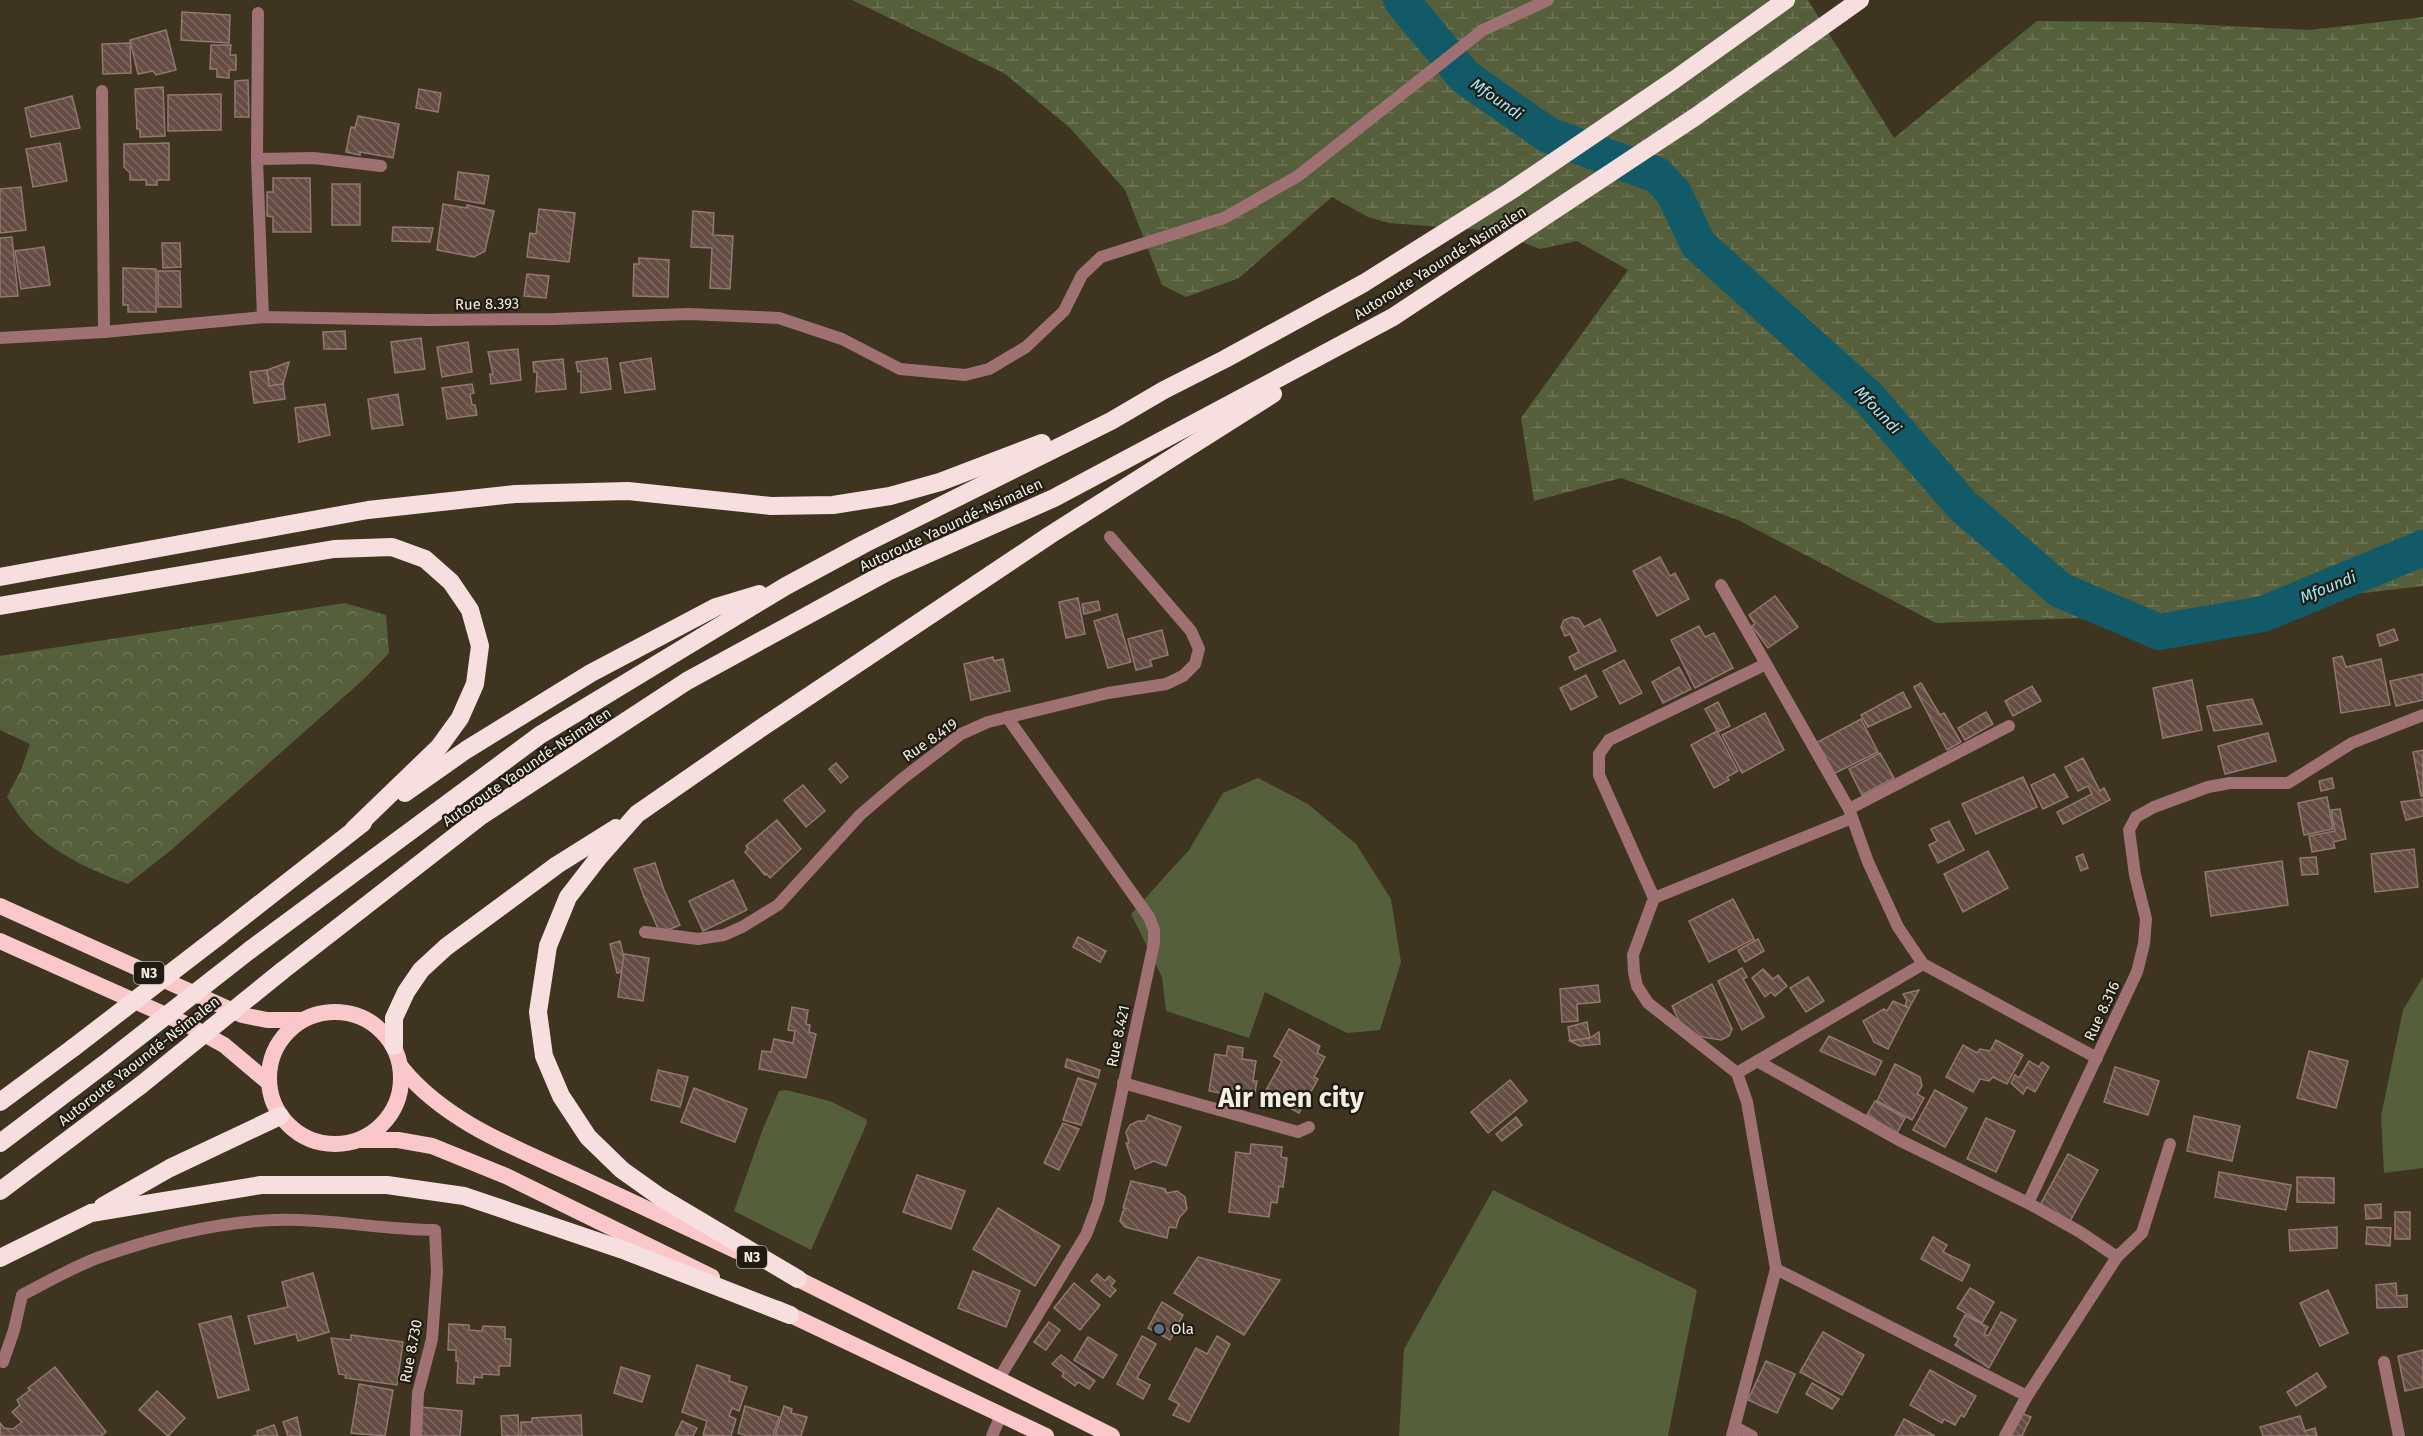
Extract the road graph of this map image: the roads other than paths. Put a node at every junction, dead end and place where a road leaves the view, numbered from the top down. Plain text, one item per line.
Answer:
1 (1548, 0) edge
2 (1786, 0) edge
3 (1860, 0) edge
4 (258, 13) dead end
5 (102, 91) dead end
6 (257, 159) junction
7 (381, 166) dead end
8 (263, 317) junction
9 (1393, 317) junction
10 (104, 332) junction
11 (0, 338) edge
12 (1164, 390) junction
13 (1110, 537) dead end
14 (0, 577) edge
15 (1721, 585) dead end
16 (786, 586) junction
17 (0, 606) edge
18 (1766, 664) junction
19 (2423, 715) edge
20 (1007, 717) junction
21 (2009, 726) dead end
22 (637, 814) junction
23 (1850, 814) junction
24 (354, 829) junction
25 (1654, 898) junction
26 (0, 906) edge
27 (645, 932) dead end
28 (0, 941) edge
29 (1923, 964) junction
30 (303, 1020) junction
31 (393, 1046) junction
32 (2097, 1058) junction
33 (1757, 1061) junction
34 (401, 1067) junction
35 (1737, 1073) junction
36 (270, 1083) junction
37 (1123, 1083) junction
38 (0, 1102) edge
39 (280, 1116) junction
40 (1309, 1127) dead end
41 (362, 1140) junction
42 (0, 1143) edge
43 (2170, 1144) dead end
44 (0, 1191) edge
45 (2028, 1203) junction
46 (91, 1213) junction
47 (2117, 1257) junction
48 (0, 1258) edge
49 (1776, 1269) junction
50 (798, 1279) junction
51 (790, 1316) junction
52 (3, 1362) dead end
53 (2384, 1362) dead end
54 (998, 1380) junction
55 (2027, 1396) junction
56 (1001, 1415) junction
57 (1734, 1432) edge
58 (416, 1436) edge
59 (992, 1436) edge
60 (1046, 1436) edge
61 (1112, 1436) edge
62 (1752, 1436) edge
63 (2005, 1436) edge
64 (2399, 1436) edge

1 - 8 street, Rue 8.393
2 - 12 highway, Autoroute Yaoundé-Nsimalen
3 - 9 highway, Autoroute Yaoundé-Nsimalen
4 - 6 street
5 - 10 street
6 - 7 street
6 - 8 street
8 - 10 street, Rue 8.393
9 - 22 highway
9 - 44 highway, Autoroute Yaoundé-Nsimalen, bridge
10 - 11 street, Rue 8.393
12 - 14 highway
12 - 16 highway, Autoroute Yaoundé-Nsimalen
13 - 20 street, Rue 8.419
15 - 18 street
16 - 24 highway
16 - 42 highway, Autoroute Yaoundé-Nsimalen, bridge
17 - 24 highway
18 - 23 street
18 - 25 street
19 - 32 street, Rue 8.316
20 - 27 street, Rue 8.419
20 - 37 street, Rue 8.421
21 - 23 street
22 - 31 highway
22 - 50 highway
23 - 25 street
23 - 29 street
24 - 38 highway, bridge
25 - 35 street
26 - 30 highway, N3
28 - 36 highway, N3
29 - 32 street
29 - 33 street
30 - 31 highway, N3
30 - 36 highway, N3
31 - 34 highway, N3
32 - 45 street, Rue 8.316
33 - 35 street
33 - 45 street
34 - 41 highway, N3
34 - 50 highway, N3
35 - 49 street
36 - 39 highway, N3
37 - 40 street
37 - 54 street, Rue 8.421
39 - 41 highway, N3
39 - 46 highway
41 - 51 highway, N3
43 - 47 street
45 - 47 street
46 - 48 highway
46 - 51 highway
47 - 55 street
49 - 55 street
49 - 57 street
50 - 54 highway, N3
51 - 56 highway, N3
52 - 58 street, Rue 8.730
53 - 64 street
54 - 61 highway, N3
55 - 63 street
56 - 59 street
56 - 60 highway, N3
57 - 62 street

